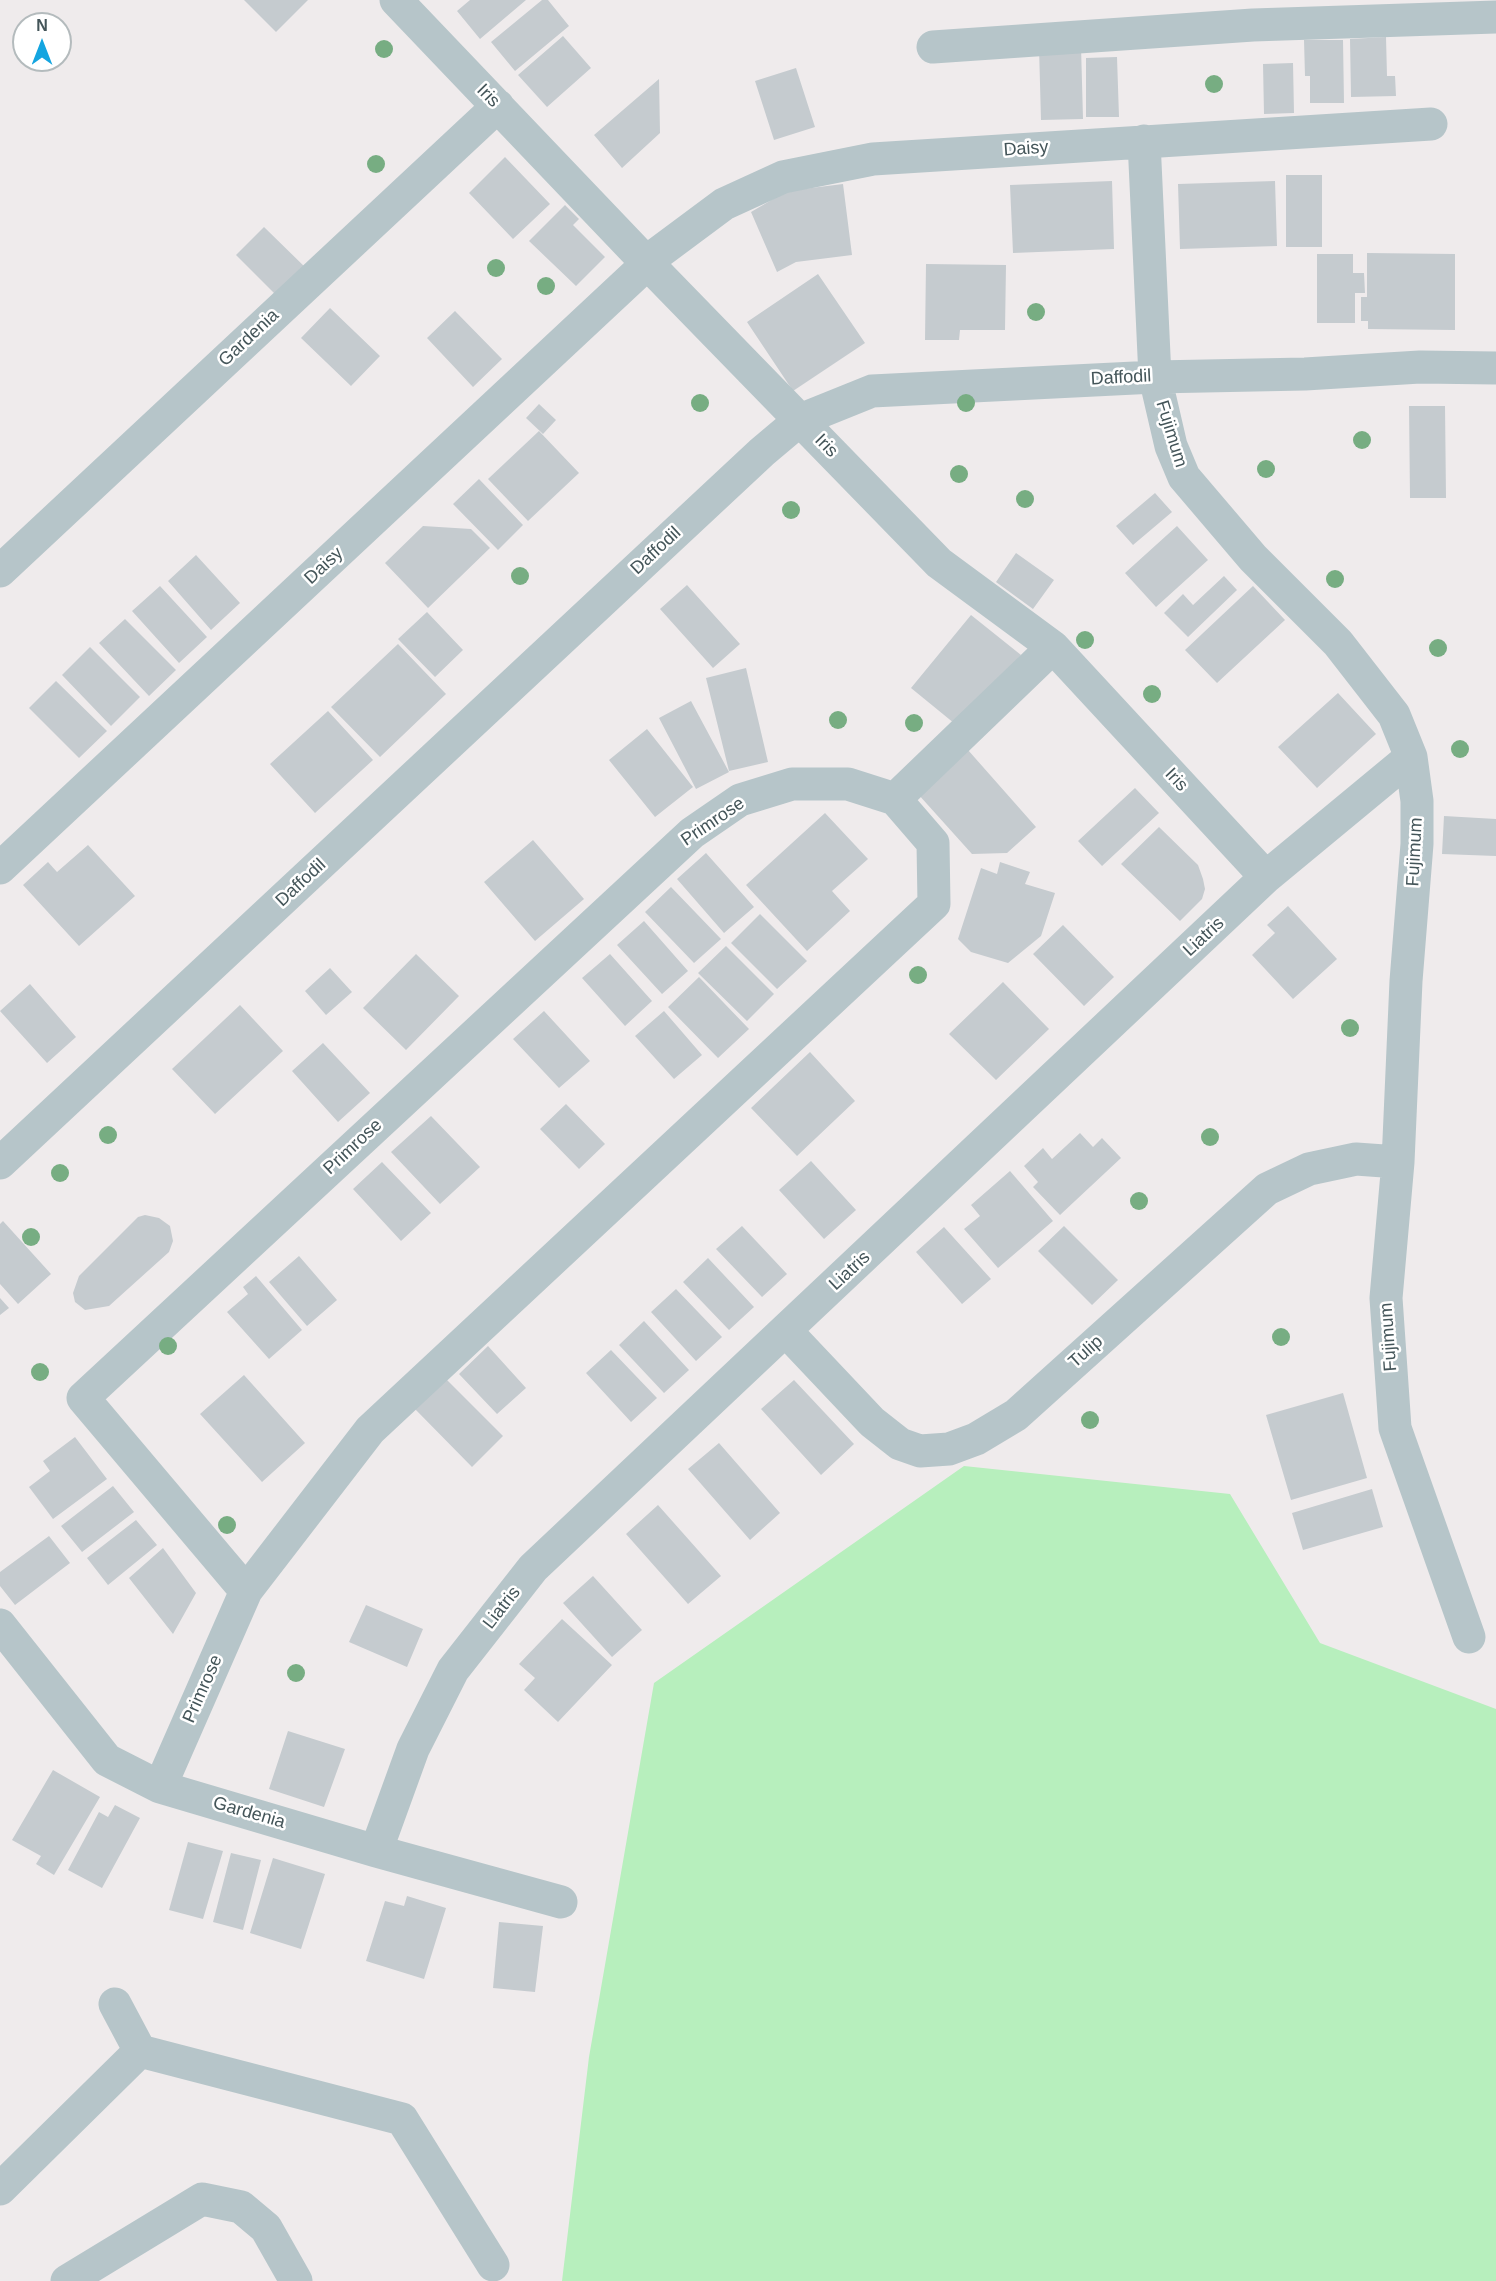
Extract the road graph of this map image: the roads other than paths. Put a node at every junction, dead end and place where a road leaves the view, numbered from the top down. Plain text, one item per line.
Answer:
1 (396, 0) edge
2 (1496, 17) edge
3 (933, 47) dead end
4 (498, 106) junction
5 (1431, 124) dead end
6 (1144, 141) junction
7 (647, 262) junction
8 (1496, 368) edge
9 (1155, 377) junction
10 (801, 420) junction
11 (0, 570) edge
12 (1053, 647) junction
13 (1411, 757) junction
14 (895, 799) junction
15 (0, 868) edge
16 (1266, 877) junction
17 (1398, 1162) junction
18 (0, 1163) edge
19 (786, 1331) junction
20 (246, 1591) junction
21 (0, 1625) edge
22 (1469, 1636) dead end
23 (160, 1787) junction
24 (376, 1851) junction
25 (561, 1902) dead end
26 (115, 2004) dead end
27 (140, 2051) junction
28 (3, 2180) edge
29 (493, 2265) dead end
30 (67, 2281) edge
31 (296, 2281) edge

1 - 4 street, Iris
2 - 3 street
4 - 7 street, Iris
4 - 11 street, Gardenia
5 - 6 street, Daisy
6 - 7 street, Daisy
6 - 9 street, Fujimum
7 - 10 street, Iris
7 - 15 street, Daisy
8 - 9 street, Daffodil
9 - 10 street, Daffodil
9 - 13 street, Fujimum
10 - 12 street, Iris
10 - 18 street, Daffodil
12 - 14 street
12 - 16 street, Iris
13 - 16 street, Liatris
13 - 17 street, Fujimum
14 - 20 street, Primrose
14 - 20 street, Primrose
16 - 19 street, Liatris
17 - 19 street, Tulip
17 - 22 street, Fujimum
19 - 24 street, Liatris
20 - 23 street, Primrose
21 - 23 street, Gardenia
23 - 24 street, Gardenia
24 - 25 street, Gardenia
26 - 27 street
27 - 28 street
27 - 29 street
30 - 31 street

